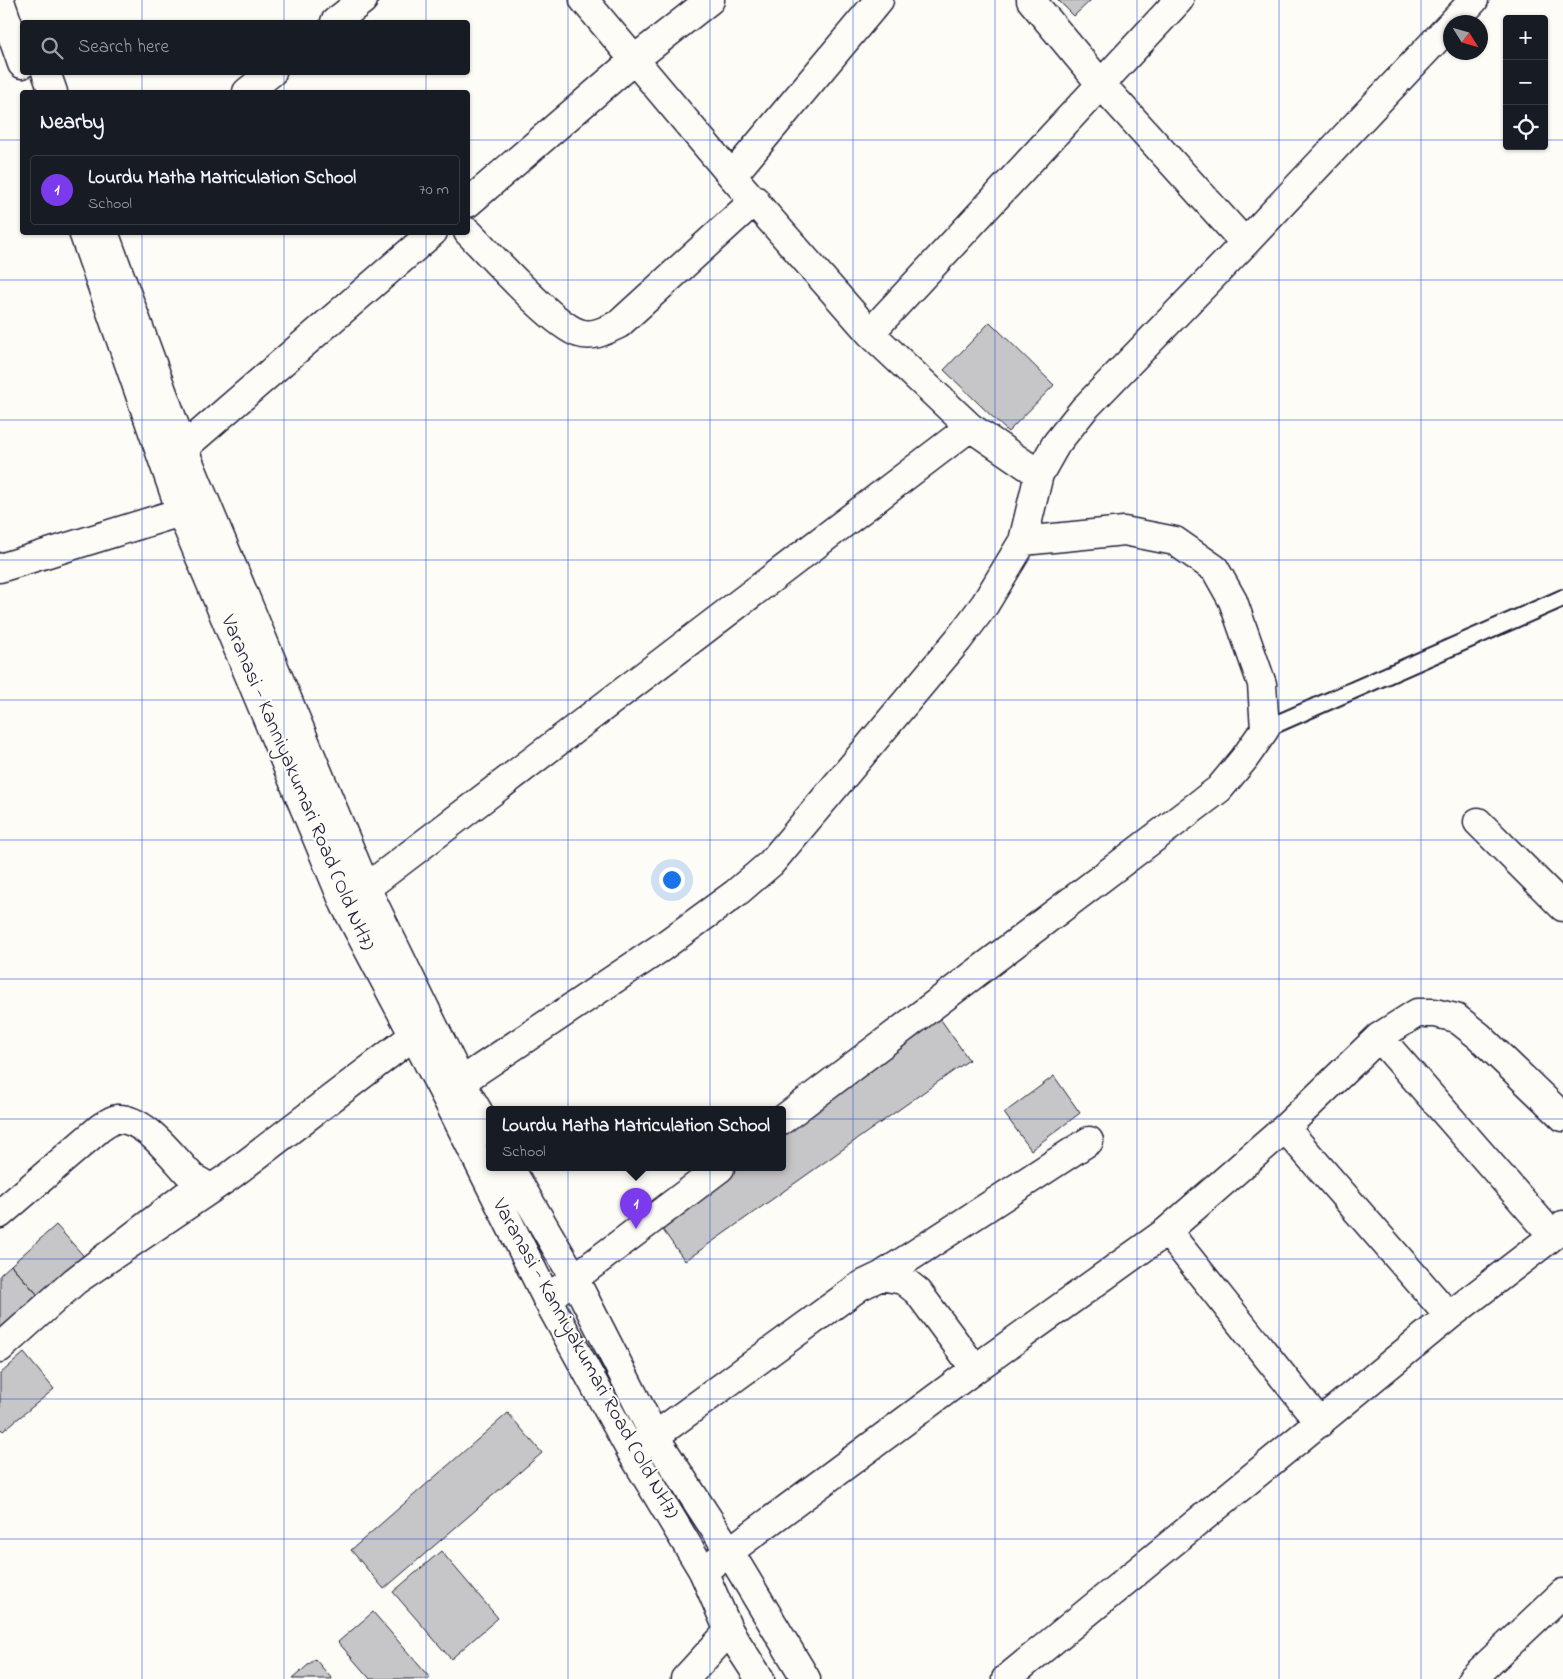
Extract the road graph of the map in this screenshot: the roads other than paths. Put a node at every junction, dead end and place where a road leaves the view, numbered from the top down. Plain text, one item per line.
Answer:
1 (19, 0) edge
2 (363, 0) edge
3 (584, 0) edge
4 (710, 0) edge
5 (880, 0) edge
6 (1031, 0) edge
7 (1179, 0) edge
8 (1474, 0) edge
9 (0, 1) edge
10 (1460, 15) edge
11 (27, 20) edge
12 (338, 20) edge
13 (1443, 34) edge
14 (20, 58) edge
15 (635, 59) junction
16 (27, 75) edge
17 (47, 75) edge
18 (268, 75) edge
19 (1100, 83) junction
20 (32, 90) edge
21 (52, 90) edge
22 (250, 90) edge
23 (732, 176) junction
24 (755, 200) junction
25 (470, 201) edge
26 (470, 234) edge
27 (84, 235) edge
28 (105, 235) edge
29 (430, 235) edge
30 (1245, 244) junction
31 (870, 333) junction
32 (970, 428) junction
33 (174, 456) junction
34 (1039, 474) junction
35 (181, 512) junction
36 (1023, 541) junction
37 (0, 568) edge
38 (1563, 598) edge
39 (1265, 729) junction
40 (1478, 822) dead end
41 (366, 888) junction
42 (1563, 907) edge
43 (413, 1036) junction
44 (1379, 1037) junction
45 (452, 1088) junction
46 (786, 1117) edge
47 (1563, 1117) edge
48 (486, 1127) edge
49 (1285, 1128) junction
50 (1088, 1141) dead end
51 (486, 1164) edge
52 (489, 1171) edge
53 (512, 1171) edge
54 (716, 1171) edge
55 (0, 1214) edge
56 (1558, 1230) edge
57 (1168, 1231) junction
58 (881, 1276) junction
59 (574, 1278) junction
60 (75, 1282) junction
61 (546, 1299) junction
62 (1450, 1316) junction
63 (0, 1348) edge
64 (975, 1369) junction
65 (1320, 1423) junction
66 (655, 1437) junction
67 (632, 1453) junction
68 (729, 1551) junction
69 (703, 1571) junction
70 (1563, 1593) edge
71 (728, 1632) junction
72 (685, 1679) edge
73 (760, 1679) edge
74 (806, 1679) edge
75 (1006, 1679) edge
76 (1472, 1679) edge

1 - 11 street
2 - 12 street
3 - 15 street
4 - 15 street
5 - 23 street
6 - 19 street
7 - 19 street
8 - 10 street
9 - 14 street
13 - 30 street
15 - 23 street
15 - 25 street
16 - 20 street
17 - 21 street
18 - 22 street
19 - 30 street
19 - 31 street
23 - 24 street
24 - 26 street
24 - 31 street
27 - 33 street, Varanasi - Kanniyakumari Road (Old NH7)
28 - 33 street
29 - 33 street
30 - 34 street
31 - 32 street
32 - 34 street
32 - 41 street
33 - 35 street, Varanasi - Kanniyakumari Road (Old NH7)
33 - 41 street
34 - 36 street
35 - 37 street
35 - 43 street, Varanasi - Kanniyakumari Road (Old NH7)
36 - 39 street
36 - 45 street
38 - 39 lane
39 - 46 street
40 - 42 street
41 - 45 street
43 - 45 street, Varanasi - Kanniyakumari Road (Old NH7)
43 - 60 street
44 - 47 street
44 - 49 street
44 - 56 street
45 - 48 street
45 - 51 street, Varanasi - Kanniyakumari Road (Old NH7)
49 - 57 street
49 - 62 street
50 - 58 street
52 - 61 street, Varanasi - Kanniyakumari Road (Old NH7)
53 - 59 street
54 - 59 street
55 - 60 street
56 - 62 street
57 - 64 street
57 - 65 street
58 - 64 street
58 - 66 street
59 - 61 street
59 - 66 street
60 - 63 street
61 - 67 street, Varanasi - Kanniyakumari Road (Old NH7)
62 - 65 street
64 - 68 street
65 - 75 street
66 - 67 street
66 - 68 street
67 - 69 street, Varanasi - Kanniyakumari Road (Old NH7)
68 - 69 street
68 - 74 street
69 - 71 street, Varanasi - Kanniyakumari Road (Old NH7)
70 - 76 street
71 - 72 street
71 - 73 street, Varanasi - Kanniyakumari Road (Old NH7)

